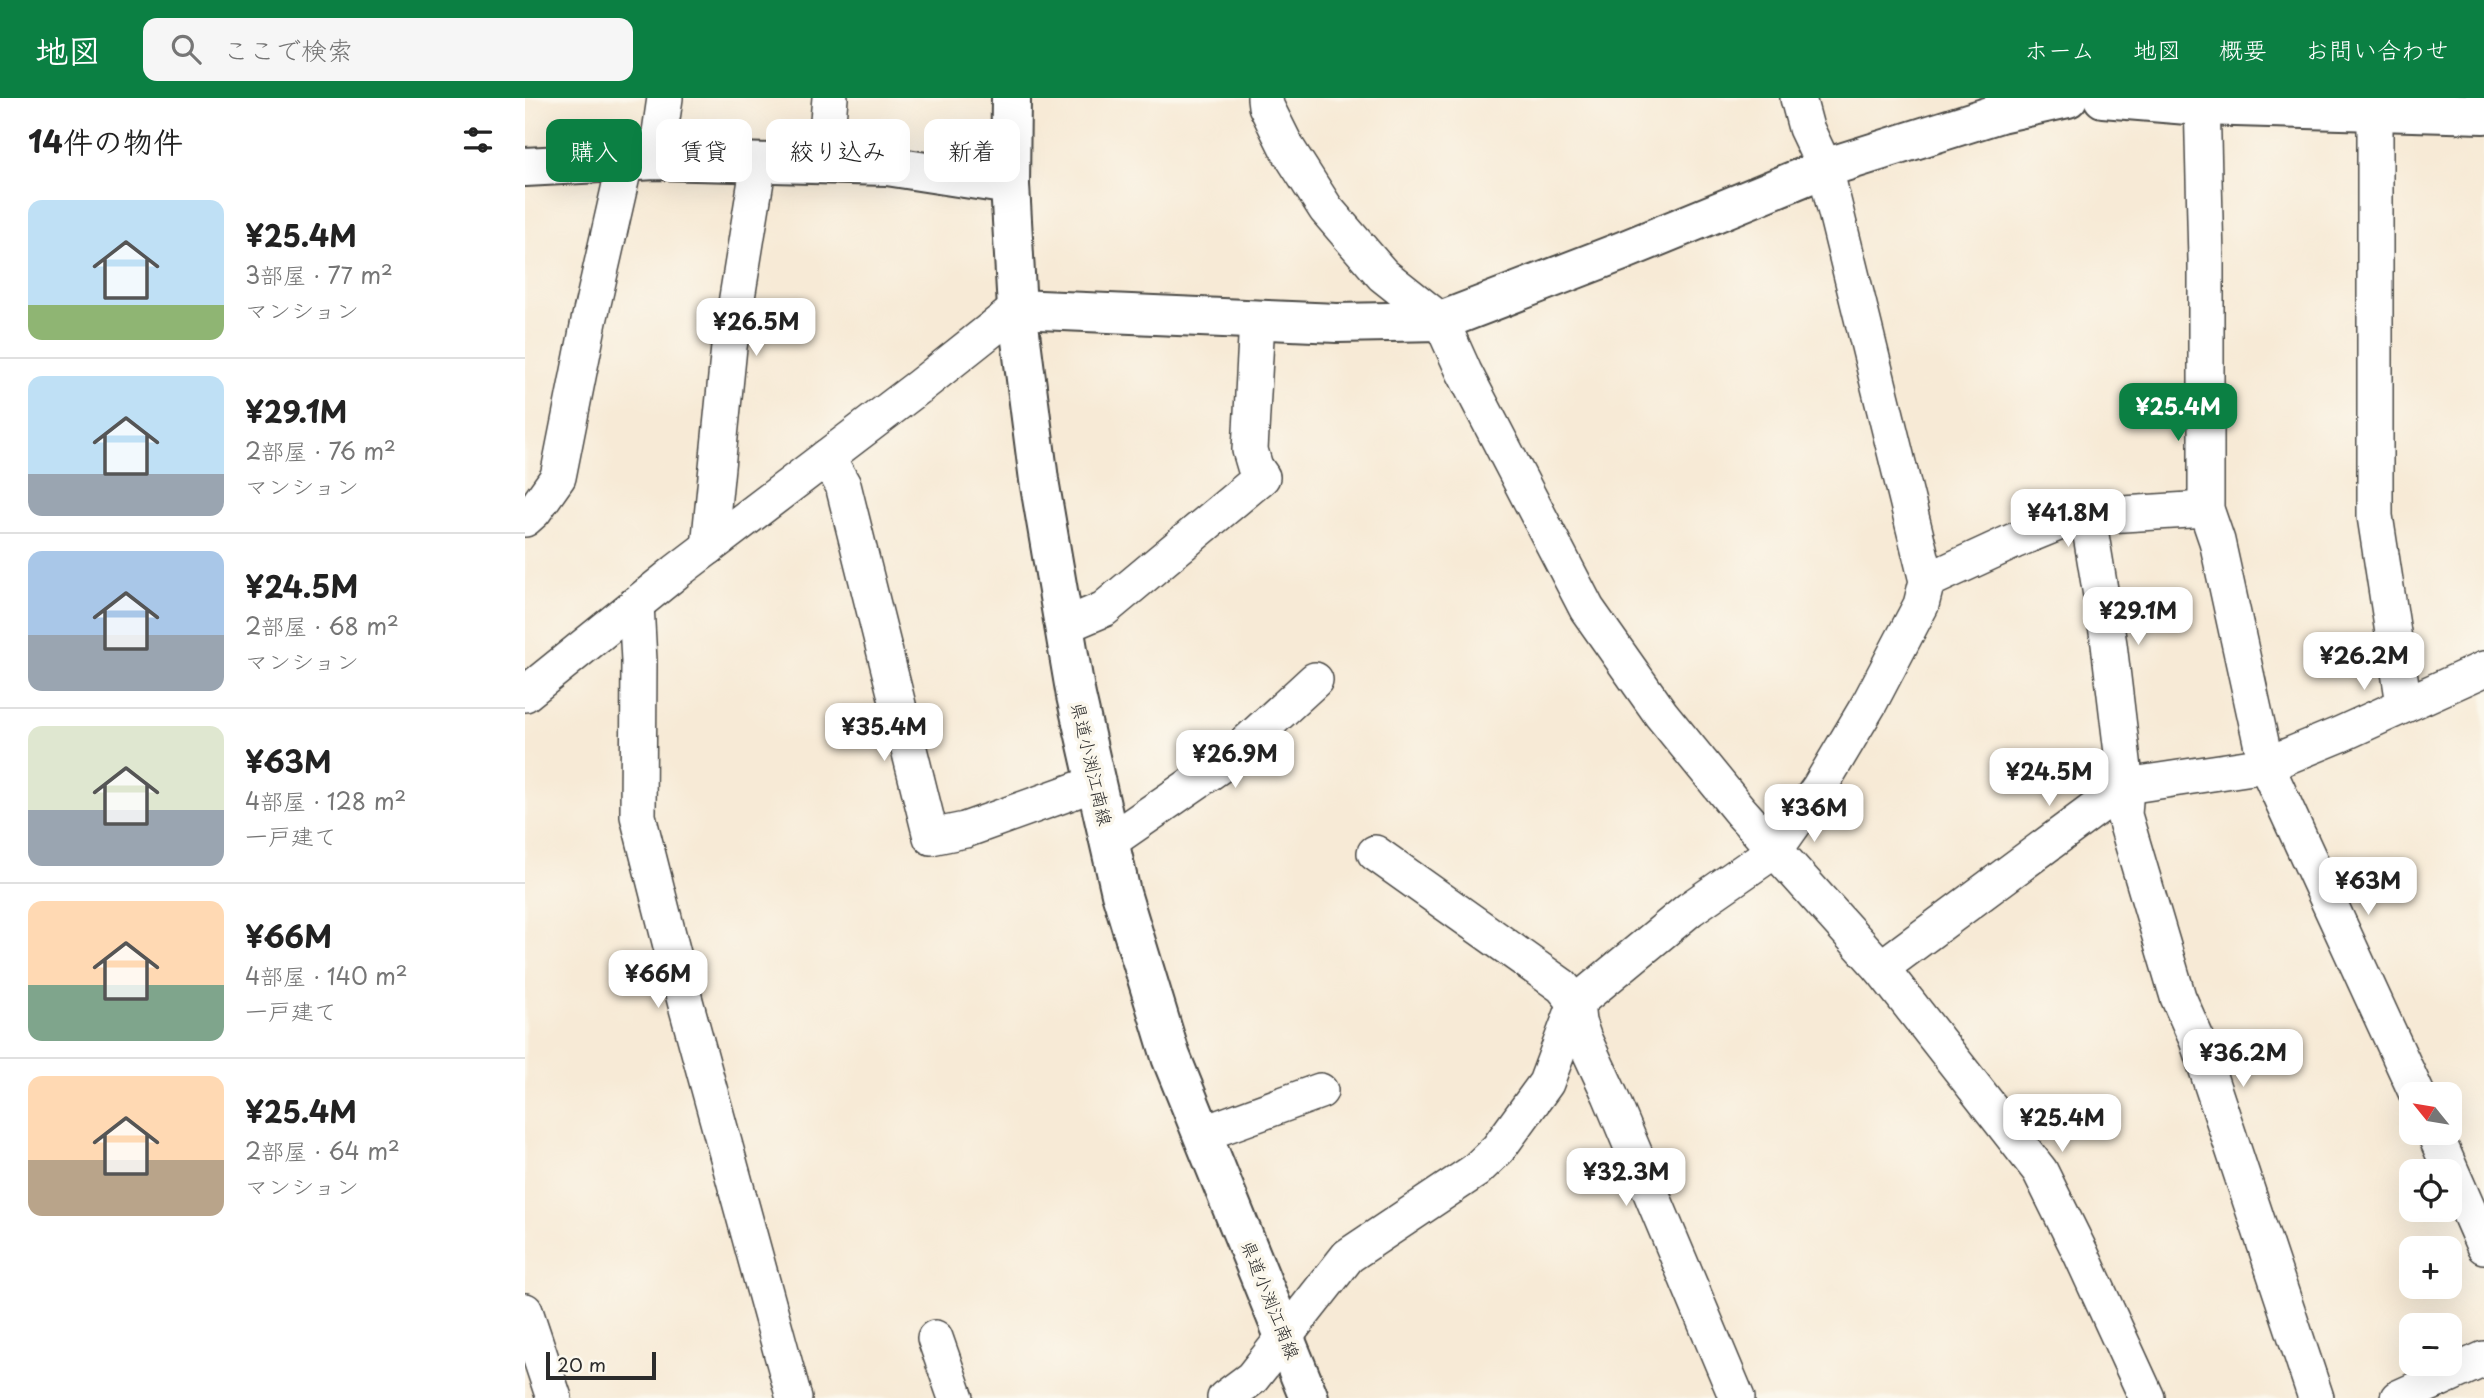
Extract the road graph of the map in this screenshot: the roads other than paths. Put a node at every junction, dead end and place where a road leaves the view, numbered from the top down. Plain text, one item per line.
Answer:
1 (665, 98) edge
2 (830, 98) edge
3 (1011, 98) edge
4 (1265, 98) edge
5 (1798, 98) edge
6 (2068, 98) edge
7 (2103, 98) edge
8 (2201, 102) edge
9 (2375, 111) junction
10 (2484, 114) edge
11 (828, 119) edge
12 (642, 156) edge
13 (642, 161) edge
14 (759, 162) junction
15 (766, 162) edge
16 (546, 166) edge
17 (525, 167) edge
18 (1825, 168) junction
19 (910, 170) edge
20 (633, 182) edge
21 (1010, 185) junction
22 (1017, 309) junction
23 (1257, 319) junction
24 (1441, 321) junction
25 (827, 457) junction
26 (2206, 509) junction
27 (2088, 517) junction
28 (525, 519) edge
29 (709, 547) junction
30 (1927, 581) junction
31 (636, 604) junction
32 (1064, 626) junction
33 (2484, 669) edge
34 (1315, 680) dead end
35 (525, 694) edge
36 (2405, 704) junction
37 (2266, 765) junction
38 (1096, 783) junction
39 (2126, 786) junction
40 (1109, 842) junction
41 (1775, 850) junction
42 (1375, 853) dead end
43 (1881, 968) junction
44 (1576, 1003) junction
45 (2411, 1082) edge
46 (1320, 1091) dead end
47 (1202, 1134) junction
48 (2440, 1145) edge
49 (2484, 1246) edge
50 (525, 1311) edge
51 (1285, 1335) junction
52 (935, 1338) dead end
53 (2484, 1359) edge
54 (554, 1398) edge
55 (794, 1398) edge
56 (956, 1398) edge
57 (1225, 1398) edge
58 (1309, 1398) edge
59 (1737, 1398) edge
60 (2147, 1398) edge
61 (2316, 1398) edge
62 (2398, 1398) edge

1 - 12 street
2 - 11 street
3 - 21 street, 県道小渕江南線
4 - 24 street
5 - 18 street
6 - 18 street
7 - 8 street
8 - 9 street
8 - 26 street
9 - 10 street
9 - 36 street
13 - 14 street
14 - 15 street
14 - 29 street
16 - 17 street
18 - 24 street
18 - 30 street
19 - 21 street
20 - 28 street
21 - 22 street, 県道小渕江南線
22 - 23 street
22 - 25 street
22 - 32 street, 県道小渕江南線
23 - 24 street
23 - 32 street
24 - 41 street
25 - 29 street
25 - 38 street
26 - 27 street
26 - 37 street
27 - 30 street
27 - 39 street
29 - 31 street
30 - 41 street
31 - 35 street
31 - 55 street
32 - 38 street, 県道小渕江南線
33 - 36 street
34 - 40 street
36 - 37 street
37 - 39 street
37 - 45 street
38 - 40 street, 県道小渕江南線
39 - 43 street
39 - 61 street
40 - 47 street, 県道小渕江南線
41 - 43 street
41 - 44 street
42 - 44 street
43 - 60 street
44 - 51 street
44 - 59 street
46 - 47 street
47 - 51 street, 県道小渕江南線
48 - 49 street
50 - 54 street
51 - 57 street
51 - 58 street, 県道小渕江南線
52 - 56 street
53 - 62 street

